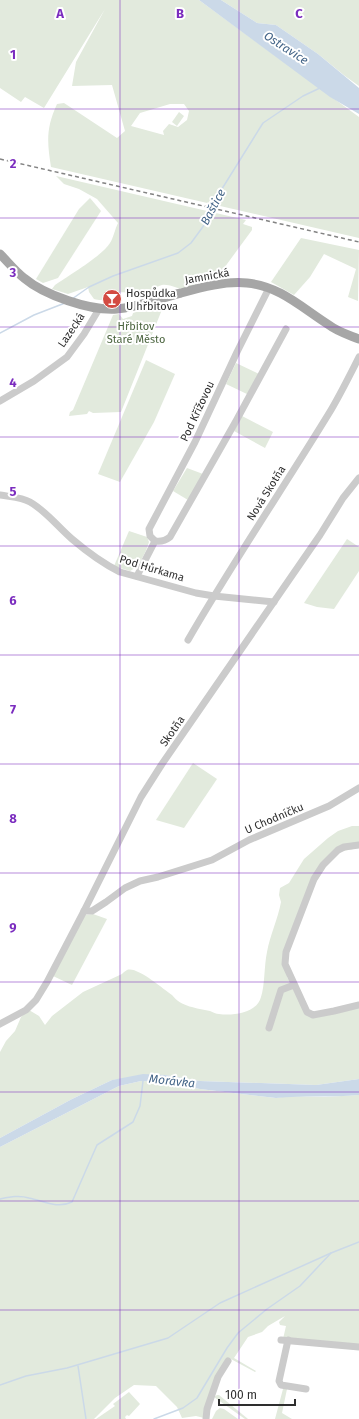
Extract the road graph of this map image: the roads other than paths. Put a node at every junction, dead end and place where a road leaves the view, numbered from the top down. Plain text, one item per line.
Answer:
1 (0, 254) edge
2 (269, 288) junction
3 (99, 309) junction
4 (286, 329) dead end
5 (359, 339) edge
6 (359, 357) edge
7 (0, 401) edge
8 (359, 478) edge
9 (0, 495) edge
10 (155, 541) junction
11 (137, 576) junction
12 (214, 596) junction
13 (274, 602) junction
14 (188, 640) dead end
15 (359, 788) edge
16 (359, 845) edge
17 (84, 911) junction
18 (294, 985) junction
19 (359, 1005) edge
20 (0, 1024) edge
21 (269, 1028) dead end
22 (359, 1347) edge
23 (228, 1361) dead end
24 (306, 1389) dead end
25 (206, 1419) edge

1 - 3 main road, Jamnická
2 - 3 main road, Jamnická
2 - 5 main road, Jamnická
2 - 10 street, Pod Křížovou
3 - 7 street, Lazecká
4 - 10 street
6 - 12 street, Nová Skotňa
8 - 13 street, Skotňa
9 - 11 street, Pod Hůrkama
10 - 11 street
11 - 12 street, Pod Hůrkama
12 - 13 street, Pod Hůrkama
12 - 14 street, Nová Skotňa
13 - 17 street, Skotňa
15 - 17 street, U Chodníčku
16 - 18 street
17 - 20 street, Skotňa
18 - 19 street
18 - 21 street
22 - 24 street
23 - 25 street

